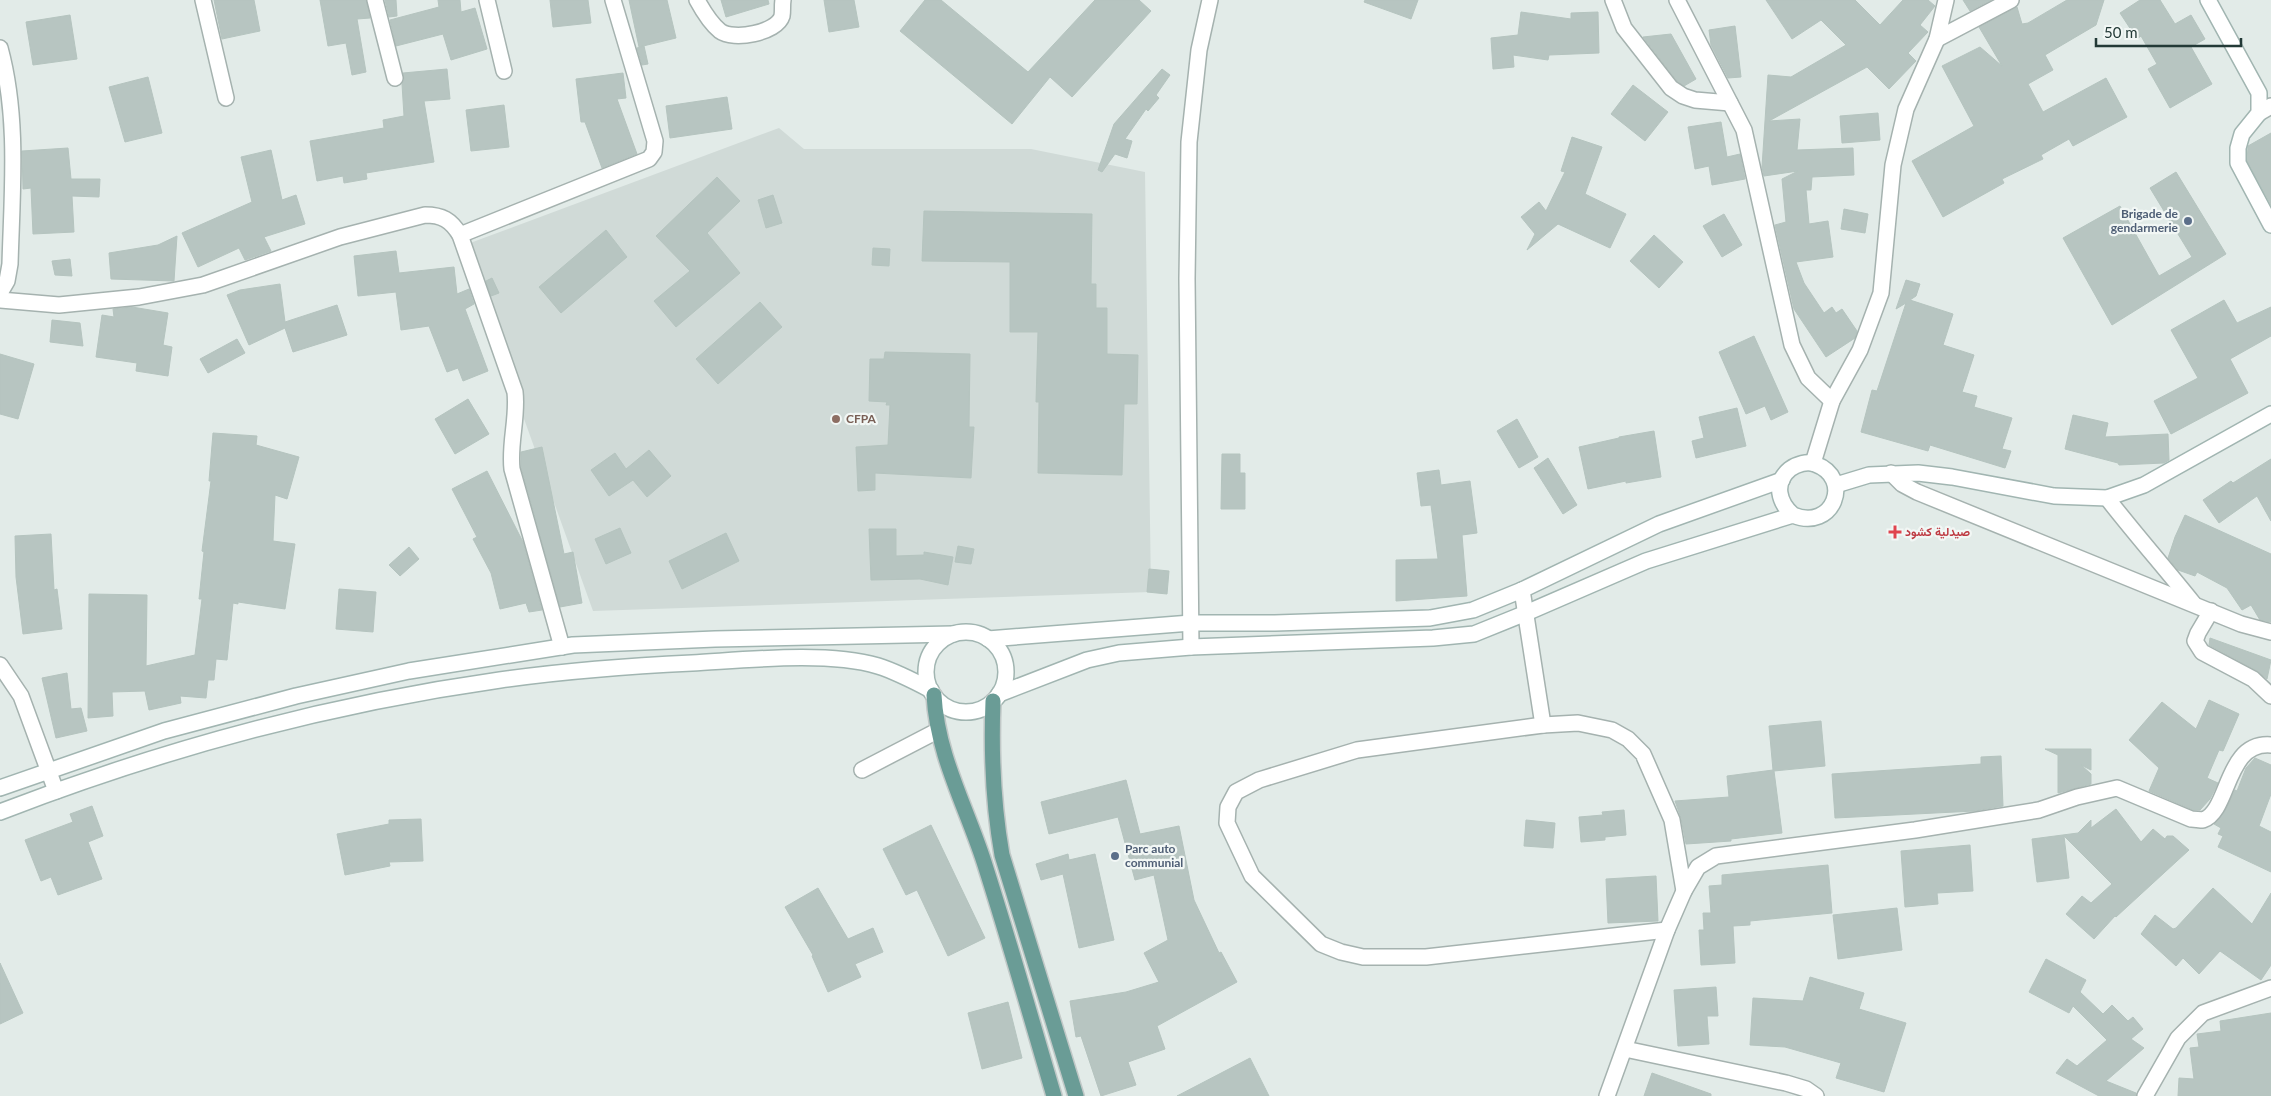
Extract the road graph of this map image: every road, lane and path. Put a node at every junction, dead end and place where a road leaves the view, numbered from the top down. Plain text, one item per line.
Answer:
1 (203, 0) edge
2 (375, 0) edge
3 (487, 0) edge
4 (613, 0) edge
5 (697, 0) edge
6 (783, 0) edge
7 (1210, 0) edge
8 (1613, 0) edge
9 (1677, 0) edge
10 (1946, 0) edge
11 (2011, 0) edge
12 (2208, 0) edge
13 (1937, 39) junction
14 (0, 48) edge
15 (504, 71) dead end
16 (395, 78) dead end
17 (226, 98) dead end
18 (1730, 103) junction
19 (2265, 110) edge
20 (2271, 225) edge
21 (460, 235) junction
22 (0, 293) edge
23 (0, 300) edge
24 (1832, 401) junction
25 (2271, 414) edge
26 (1813, 463) junction
27 (1890, 473) junction
28 (1782, 480) junction
29 (1836, 485) junction
30 (2107, 498) junction
31 (1793, 515) junction
32 (1522, 590) junction
33 (2194, 605) junction
34 (2211, 611) junction
35 (1526, 614) junction
36 (1191, 623) junction
37 (2271, 632) edge
38 (953, 634) junction
39 (988, 639) junction
40 (562, 647) junction
41 (1191, 647) junction
42 (0, 665) edge
43 (932, 693) junction
44 (2271, 696) edge
45 (996, 698) junction
46 (1543, 725) junction
47 (937, 731) junction
48 (2271, 745) edge
49 (48, 770) junction
50 (862, 770) dead end
51 (0, 788) edge
52 (56, 790) junction
53 (0, 812) edge
54 (1684, 891) junction
55 (1667, 930) junction
56 (2271, 988) edge
57 (1626, 1049) junction
58 (1054, 1096) edge
59 (1076, 1096) edge
60 (1607, 1096) edge
61 (1816, 1096) edge
62 (2145, 1096) edge

1 - 17 street
2 - 16 street
3 - 15 street
4 - 21 street
5 - 6 street
7 - 36 street
8 - 18 street
9 - 18 street
10 - 13 street
11 - 13 street
12 - 19 street
13 - 24 street
14 - 22 street
18 - 24 street
19 - 20 street
21 - 23 street
21 - 40 street
24 - 26 street
25 - 30 street
26 - 28 street
26 - 29 street
27 - 29 street
27 - 30 street
27 - 33 street
28 - 31 street
28 - 32 street
29 - 31 street
30 - 33 street
31 - 35 street
32 - 35 street
32 - 36 street
33 - 34 street
34 - 37 street
34 - 44 street
35 - 41 street
35 - 46 street
36 - 39 street
36 - 41 street
38 - 39 street
38 - 40 street
38 - 43 street
39 - 45 street
40 - 49 street
41 - 45 street
42 - 49 street
43 - 45 street
43 - 47 main road
43 - 52 street
45 - 59 main road
46 - 54 street
46 - 55 street
47 - 50 street
47 - 58 main road
48 - 54 street
49 - 51 street
49 - 52 street
52 - 53 street
54 - 55 street
55 - 57 street
56 - 62 street
57 - 60 street
57 - 61 street

